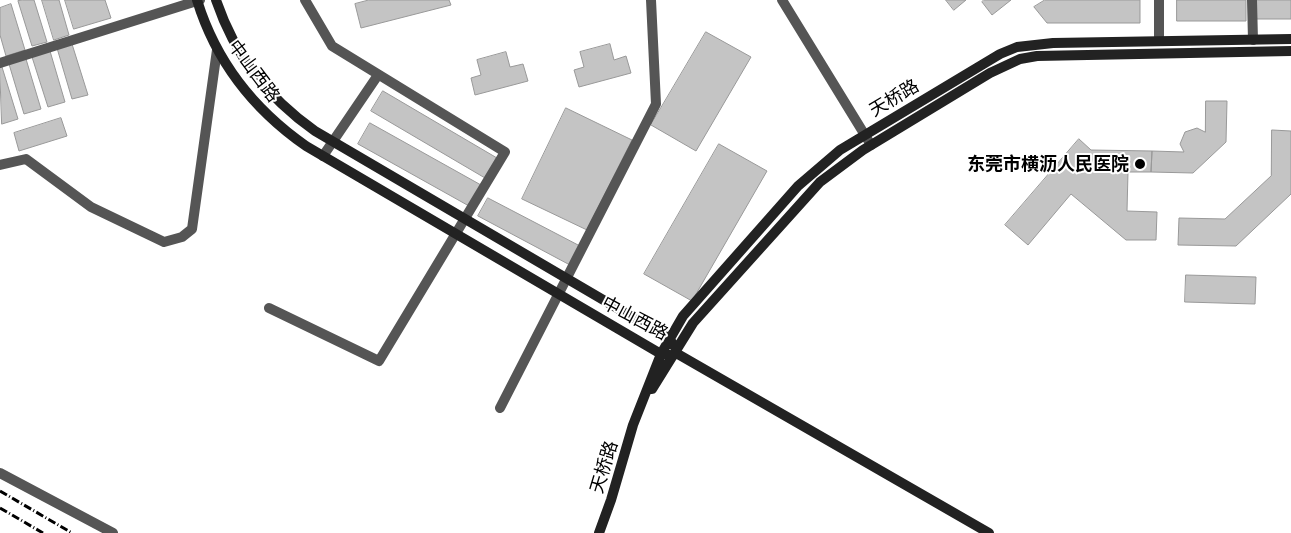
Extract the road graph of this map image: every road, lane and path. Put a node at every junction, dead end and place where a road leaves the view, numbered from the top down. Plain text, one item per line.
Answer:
1 (198, 0) edge
2 (216, 0) edge
3 (305, 0) edge
4 (651, 0) edge
5 (782, 0) edge
6 (1159, 0) edge
7 (1252, 0) edge
8 (1291, 39) edge
9 (1253, 40) junction
10 (1159, 41) junction
11 (217, 50) junction
12 (1291, 51) edge
13 (0, 63) edge
14 (378, 75) junction
15 (864, 135) junction
16 (333, 141) junction
17 (871, 145) junction
18 (323, 156) junction
19 (0, 166) edge
20 (465, 218) junction
21 (456, 234) junction
22 (567, 278) junction
23 (558, 294) junction
24 (269, 308) dead end
25 (670, 339) junction
26 (676, 352) junction
27 (661, 354) junction
28 (500, 408) dead end
29 (639, 409) junction
30 (0, 473) edge
31 (113, 533) edge
32 (599, 533) edge
33 (989, 533) edge

1 - 11 main road, 中山西路
1 - 13 street
2 - 16 main road, 中山西路
3 - 14 street
4 - 22 street
5 - 15 street
6 - 10 street
7 - 9 street
8 - 9 main road, 天桥路
9 - 10 main road, 天桥路
10 - 15 main road, 天桥路
11 - 18 main road, 中山西路
11 - 19 street
12 - 17 main road, 天桥路
14 - 16 street
14 - 20 street
15 - 17 street
15 - 25 main road, 天桥路
16 - 18 street
16 - 20 main road, 中山西路
17 - 26 main road, 天桥路
18 - 21 main road, 中山西路
20 - 21 street
20 - 22 main road, 中山西路
21 - 23 main road, 中山西路
21 - 24 street
22 - 23 street
22 - 25 main road, 中山西路
23 - 27 main road, 中山西路
23 - 28 street
25 - 26 main road, 中山西路
25 - 27 main road, 天桥路
26 - 27 main road, 中山西路
26 - 29 main road, 天桥路
26 - 33 main road
27 - 29 main road, 天桥路
29 - 32 main road, 天桥路
30 - 31 street

